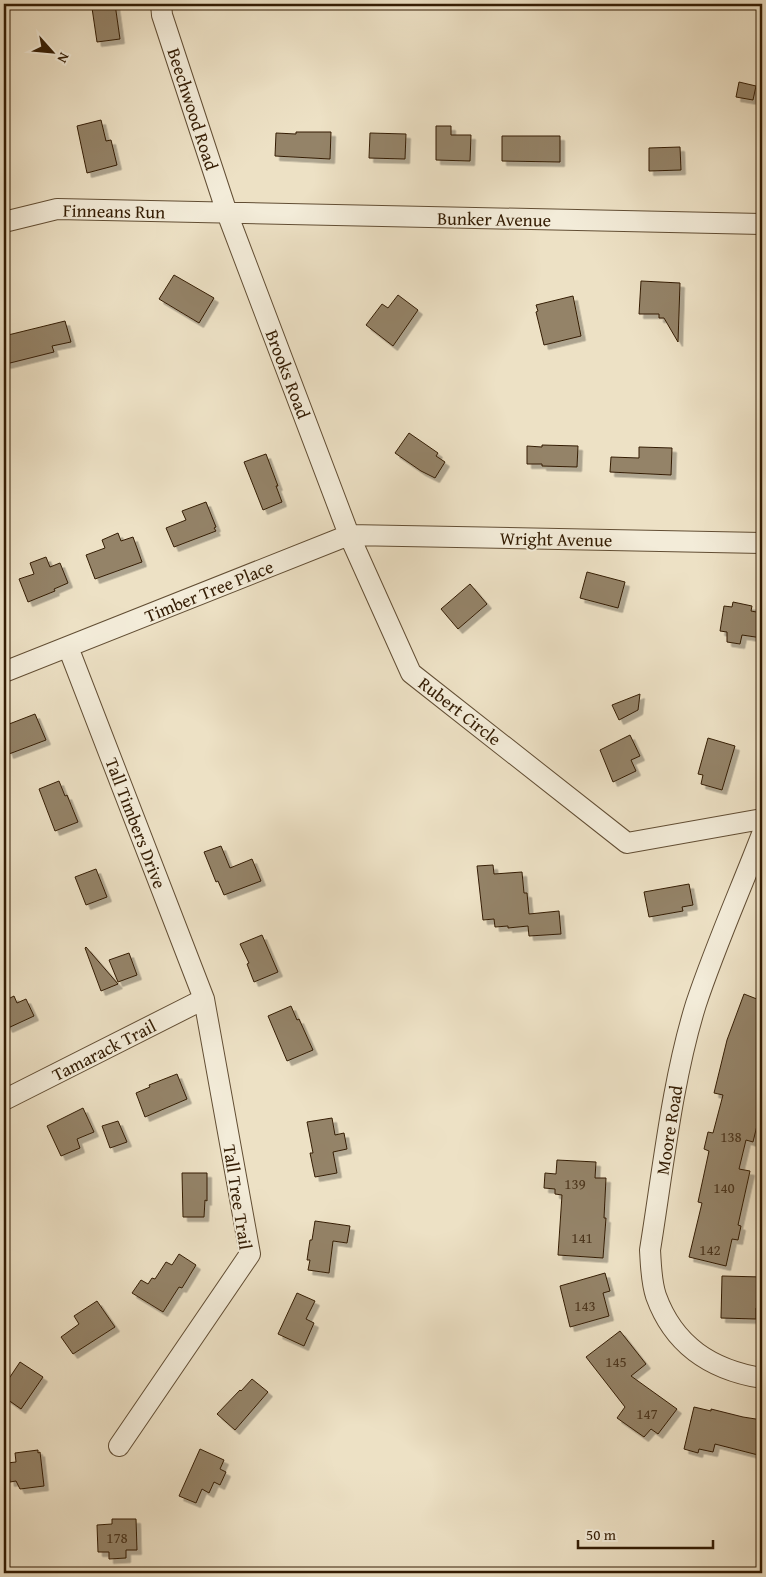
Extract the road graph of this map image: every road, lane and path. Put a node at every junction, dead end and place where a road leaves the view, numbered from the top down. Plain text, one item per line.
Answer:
1 (161, 4) edge
2 (227, 213) junction
3 (4, 222) edge
4 (762, 224) edge
5 (350, 535) junction
6 (762, 543) edge
7 (68, 648) junction
8 (4, 672) edge
9 (762, 819) edge
10 (762, 834) edge
11 (204, 999) junction
12 (4, 1100) edge
13 (762, 1378) edge
14 (119, 1446) dead end

1 - 2 street, Beechwood Road
2 - 3 street, Finneans Run
2 - 4 street, Bunker Avenue
2 - 5 street, Brooks Road
5 - 6 street, Wright Avenue
5 - 7 street, Timber Tree Place
5 - 9 street, Rubert Circle
7 - 8 street, Timber Tree Place
7 - 11 street, Tall Timbers Drive
10 - 13 street, Moore Road
11 - 12 street, Tamarack Trail
11 - 14 street, Tall Tree Trail

